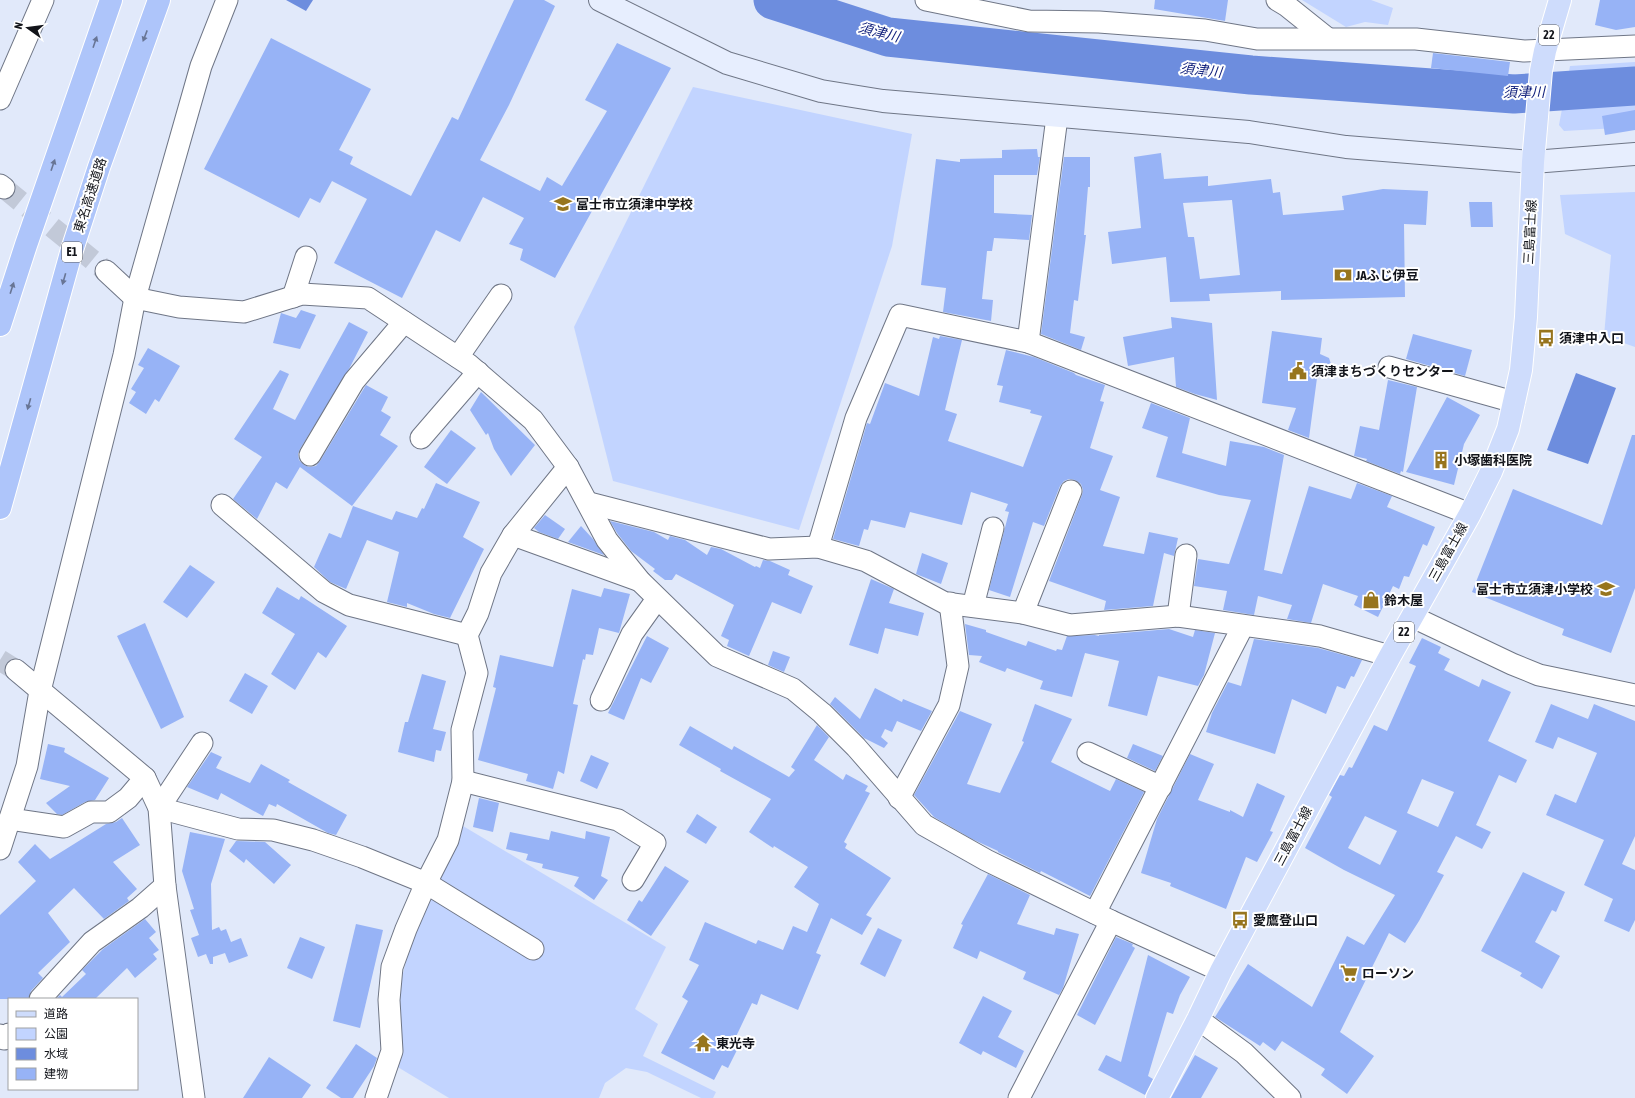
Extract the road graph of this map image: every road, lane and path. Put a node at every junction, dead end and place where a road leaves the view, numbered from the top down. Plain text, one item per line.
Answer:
1 (43, 0) edge
2 (111, 0) edge
3 (159, 0) edge
4 (227, 0) edge
5 (600, 0) edge
6 (926, 0) edge
7 (1277, 0) edge
8 (1560, 0) edge
9 (1327, 38) junction
10 (1635, 46) edge
11 (1543, 61) junction
12 (0, 98) edge
13 (1057, 116) junction
14 (1635, 154) edge
15 (1533, 162) junction
16 (306, 257) dead end
17 (106, 271) tunnel mouth
18 (500, 295) dead end
19 (292, 297) junction
20 (135, 298) junction
21 (404, 322) junction
22 (0, 326) edge
23 (1028, 342) junction
24 (458, 357) junction
25 (1389, 367) dead end
26 (478, 372) junction
27 (1514, 402) junction
28 (420, 438) dead end
29 (310, 455) dead end
30 (568, 467) junction
31 (1071, 491) dead end
32 (589, 503) junction
33 (222, 505) dead end
34 (0, 508) edge
35 (1470, 514) junction
36 (993, 528) dead end
37 (513, 535) junction
38 (818, 547) junction
39 (1186, 556) dead end
40 (640, 581) junction
41 (658, 599) junction
42 (950, 603) junction
43 (972, 606) junction
44 (1023, 612) junction
45 (1178, 616) junction
46 (1413, 617) junction
47 (1243, 626) junction
48 (467, 635) junction
49 (1390, 656) junction
50 (16, 670) tunnel mouth
51 (40, 691) junction
52 (1635, 695) edge
53 (601, 700) dead end
54 (202, 743) dead end
55 (1088, 753) dead end
56 (145, 778) junction
57 (463, 780) junction
58 (1160, 787) junction
59 (899, 798) junction
60 (159, 808) junction
61 (10, 819) junction
62 (0, 849) edge
63 (633, 880) dead end
64 (426, 883) junction
65 (165, 886) junction
66 (1103, 917) junction
67 (533, 949) dead end
68 (1221, 971) junction
69 (41, 998) edge
70 (1198, 1019) junction
71 (0, 1035) edge
72 (8, 1035) edge
73 (194, 1098) edge
74 (376, 1098) edge
75 (1019, 1098) edge
76 (1157, 1098) edge
77 (1290, 1098) edge

1 - 12 street
22 -> 2 highway
3 -> 34 highway, 東名高速道路 / E1
4 - 20 street
5 - 13 street
6 - 9 street
7 - 9 street
8 - 11 main road, 三島富士線 / 22
9 - 11 street
10 - 11 street
11 - 15 main road, 三島富士線 / 22
13 - 15 street
13 - 23 street
14 - 15 street
15 - 27 main road, 三島富士線 / 22
16 - 19 street
17 - 20 street
18 - 24 street
19 - 20 street
19 - 21 street
20 - 51 street
21 - 24 street
21 - 29 street
23 - 35 street
23 - 38 street
24 - 26 street
25 - 27 street
26 - 28 street
26 - 30 street
27 - 35 main road, 三島富士線 / 22
30 - 32 street
30 - 37 street
31 - 44 street
32 - 38 street
32 - 40 street
33 - 48 street
35 - 46 main road, 三島富士線 / 22
36 - 43 street
37 - 40 street
37 - 48 street
38 - 42 street
39 - 45 street
40 - 41 street
41 - 53 street
41 - 59 street
42 - 43 street
42 - 59 street
43 - 44 street
44 - 45 street
45 - 47 street
46 - 49 main road, 三島富士線 / 22
46 - 52 street
47 - 49 street
47 - 58 street
48 - 57 street
49 - 68 main road, 三島富士線 / 22
50 - 51 street
51 - 56 street
51 - 61 street
54 - 60 street
55 - 58 street
56 - 60 street
56 - 61 street
57 - 63 street
57 - 64 street
58 - 66 street
59 - 66 street
60 - 64 street
60 - 65 street
61 - 62 street
64 - 67 street
64 - 74 street
65 - 69 street
65 - 73 street
66 - 68 street
66 - 75 street
68 - 70 main road, 三島富士線 / 22
70 - 76 main road, 三島富士線 / 22
70 - 77 street
71 - 72 street

